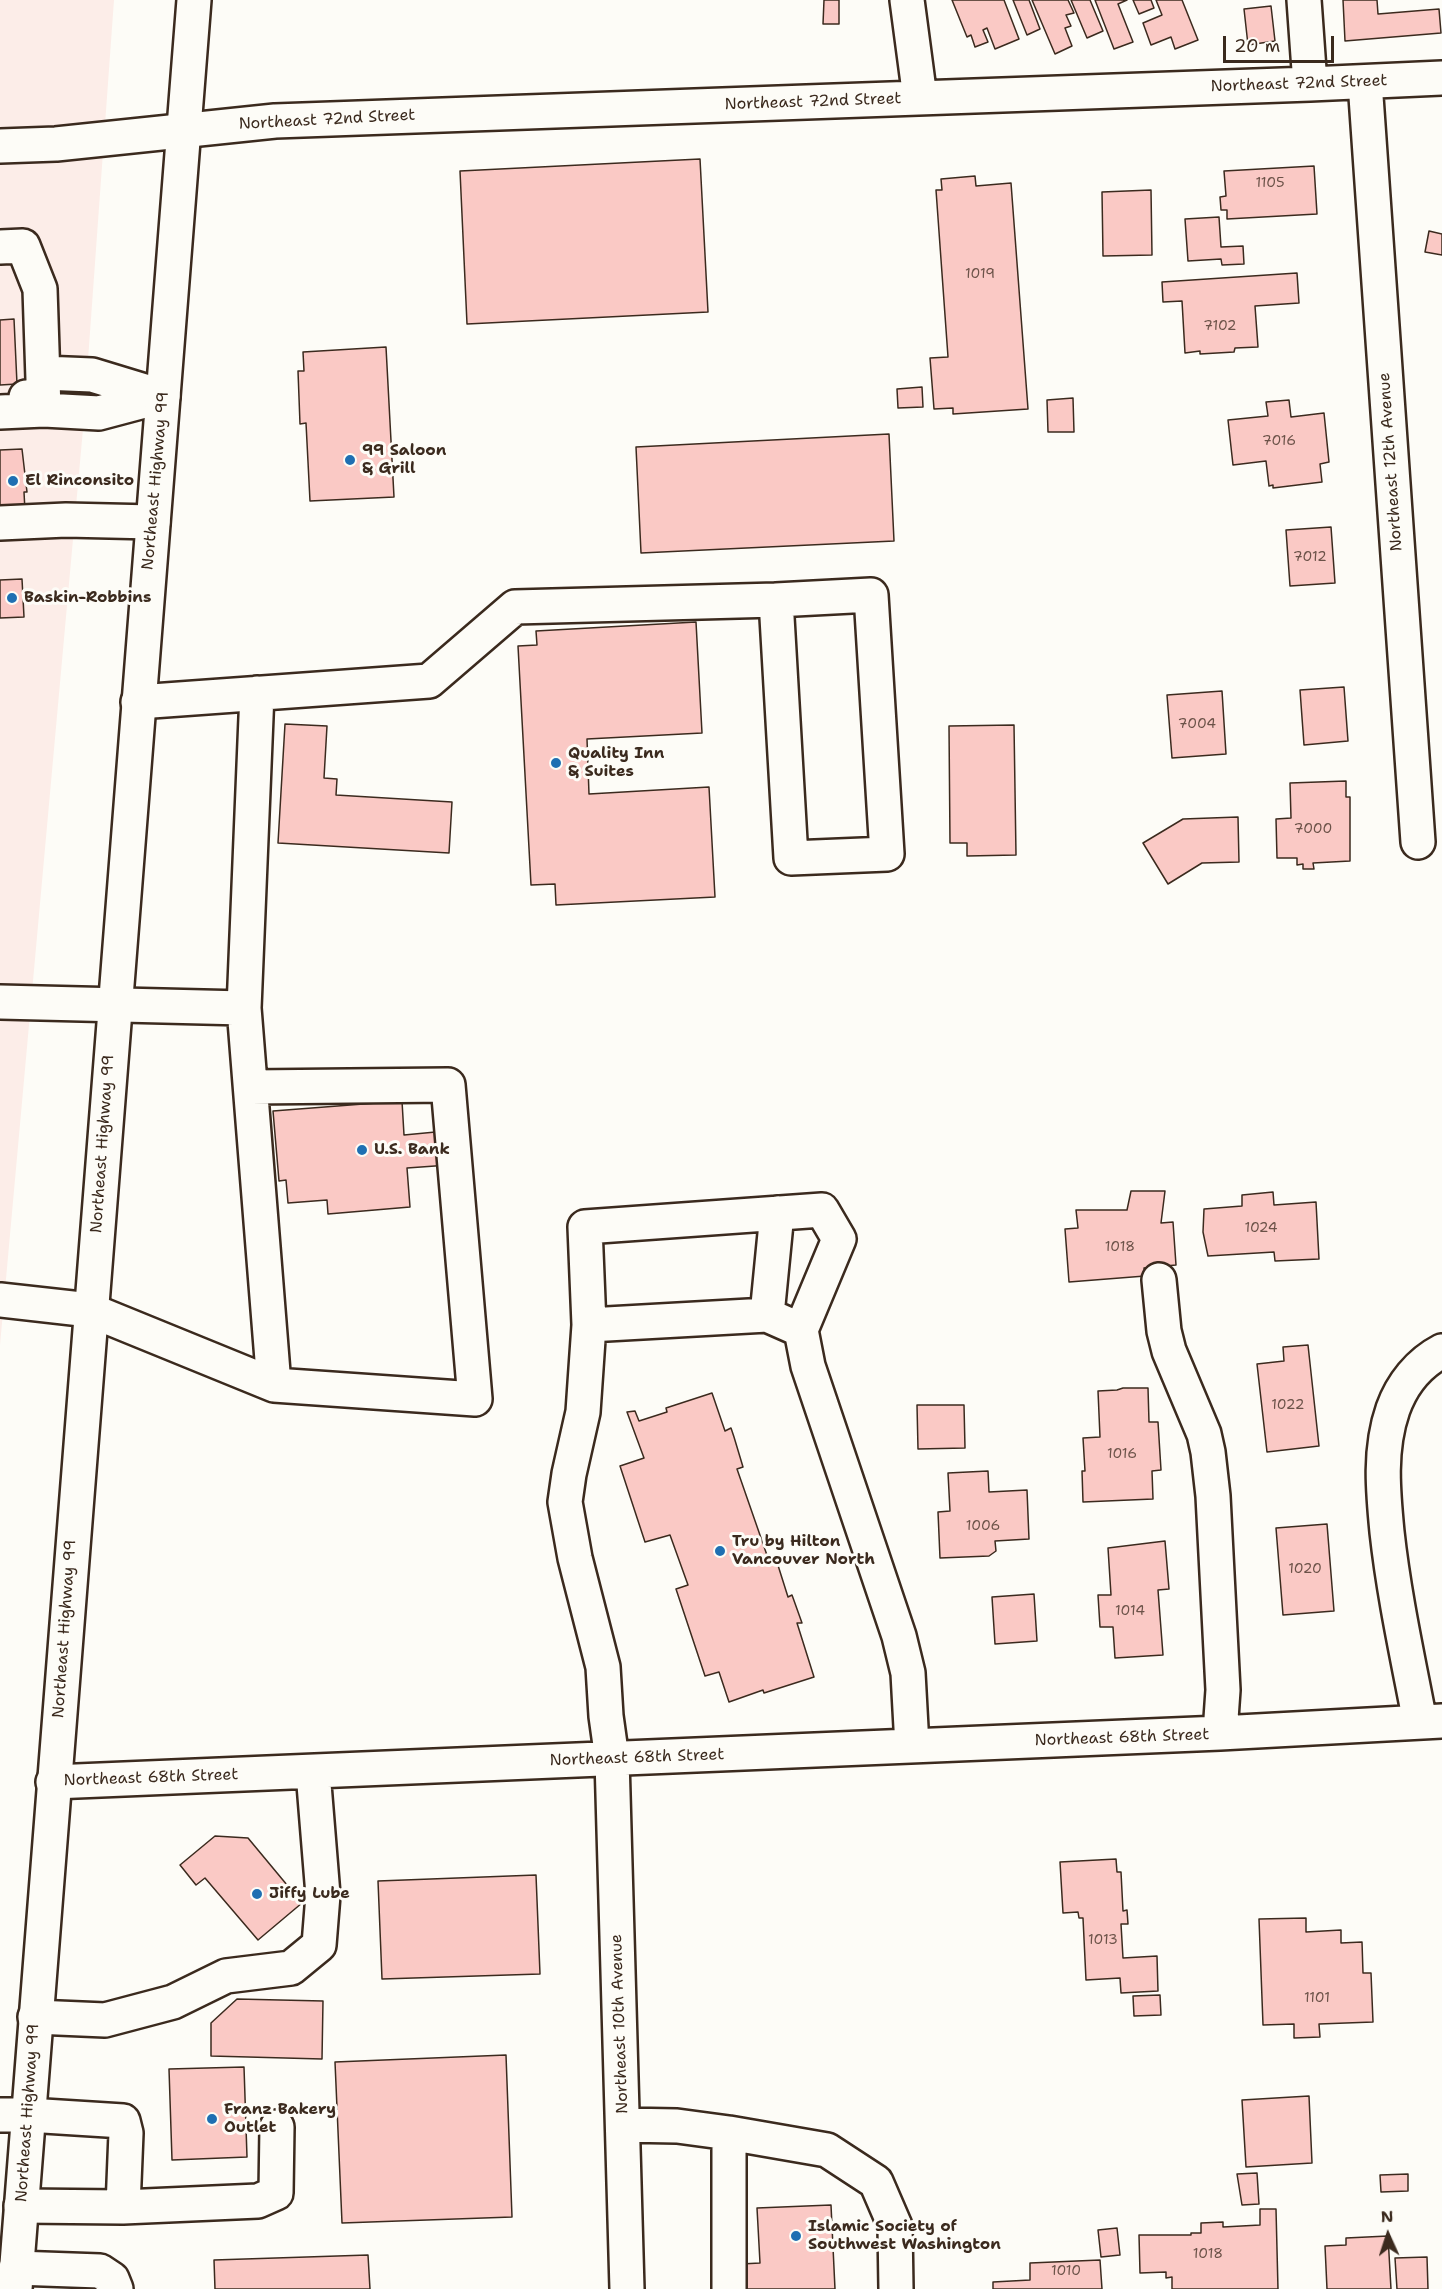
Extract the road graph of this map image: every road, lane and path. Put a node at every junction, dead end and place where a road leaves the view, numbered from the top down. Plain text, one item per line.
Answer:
1 (194, 0) edge
2 (907, 0) edge
3 (1304, 0) edge
4 (1442, 78) edge
5 (1365, 82) junction
6 (1310, 84) junction
7 (920, 98) junction
8 (184, 130) junction
9 (0, 146) edge
10 (0, 247) edge
11 (43, 373) junction
12 (163, 396) junction
13 (0, 397) edge
14 (44, 410) junction
15 (0, 412) edge
16 (153, 522) junction
17 (0, 523) edge
18 (776, 600) junction
19 (257, 693) junction
20 (138, 702) junction
21 (1418, 842) dead end
22 (0, 1002) edge
23 (114, 1006) junction
24 (244, 1008) junction
25 (251, 1087) junction
26 (777, 1213) junction
27 (1159, 1280) dead end
28 (0, 1300) edge
29 (90, 1310) junction
30 (767, 1315) junction
31 (589, 1325) junction
32 (801, 1330) junction
33 (1442, 1351) edge
34 (274, 1385) junction
35 (1431, 1722) edge
36 (1220, 1733) junction
37 (912, 1746) junction
38 (612, 1759) junction
39 (313, 1772) junction
40 (53, 1782) junction
41 (35, 2017) junction
42 (14, 2115) edge
43 (623, 2125) junction
44 (277, 2127) dead end
45 (729, 2133) junction
46 (21, 2206) junction
47 (123, 2207) junction
48 (12, 2259) edge
49 (116, 2289) edge
50 (627, 2289) edge
51 (729, 2289) edge
52 (896, 2289) edge

1 - 8 street, Northeast Highway 99
2 - 7 street
3 - 6 street
4 - 5 street, Northeast 72nd Street
5 - 6 street, Northeast 72nd Street
5 - 21 street, Northeast 12th Avenue
6 - 7 street, Northeast 72nd Street
7 - 8 street, Northeast 72nd Street
8 - 9 street, Northeast 72nd Street
8 - 12 street, Northeast Highway 99
10 - 11 street
11 - 12 street
11 - 14 street
12 - 14 street
12 - 16 street, Northeast Highway 99
13 - 14 street
14 - 15 street
16 - 17 street
16 - 20 street, Northeast Highway 99
18 - 18 street
18 - 19 street
19 - 20 street
19 - 24 street
20 - 23 street, Northeast Highway 99
22 - 23 street
23 - 24 street
23 - 29 street, Northeast Highway 99
24 - 25 street
25 - 34 street
25 - 34 street
26 - 30 street
26 - 31 street, Northeast 10th Avenue
26 - 32 street
27 - 36 street, Northeast 68th Street
28 - 29 street
29 - 34 street
29 - 40 street, Northeast Highway 99
30 - 31 street
30 - 32 street
31 - 38 street, Northeast 10th Avenue
32 - 37 street
33 - 35 street
35 - 36 street, Northeast 68th Street
36 - 37 street, Northeast 68th Street
37 - 38 street, Northeast 68th Street
38 - 39 street, Northeast 68th Street
38 - 43 street, Northeast 10th Avenue
39 - 40 street, Northeast 68th Street
39 - 41 street
40 - 41 street, Northeast Highway 99
41 - 42 street, Northeast Highway 99
42 - 46 street, Northeast Highway 99
42 - 47 street
43 - 45 street
43 - 50 street, Northeast 10th Avenue
44 - 47 street
45 - 51 street
45 - 52 street
46 - 47 street
46 - 48 street, Northeast Highway 99
48 - 49 street

